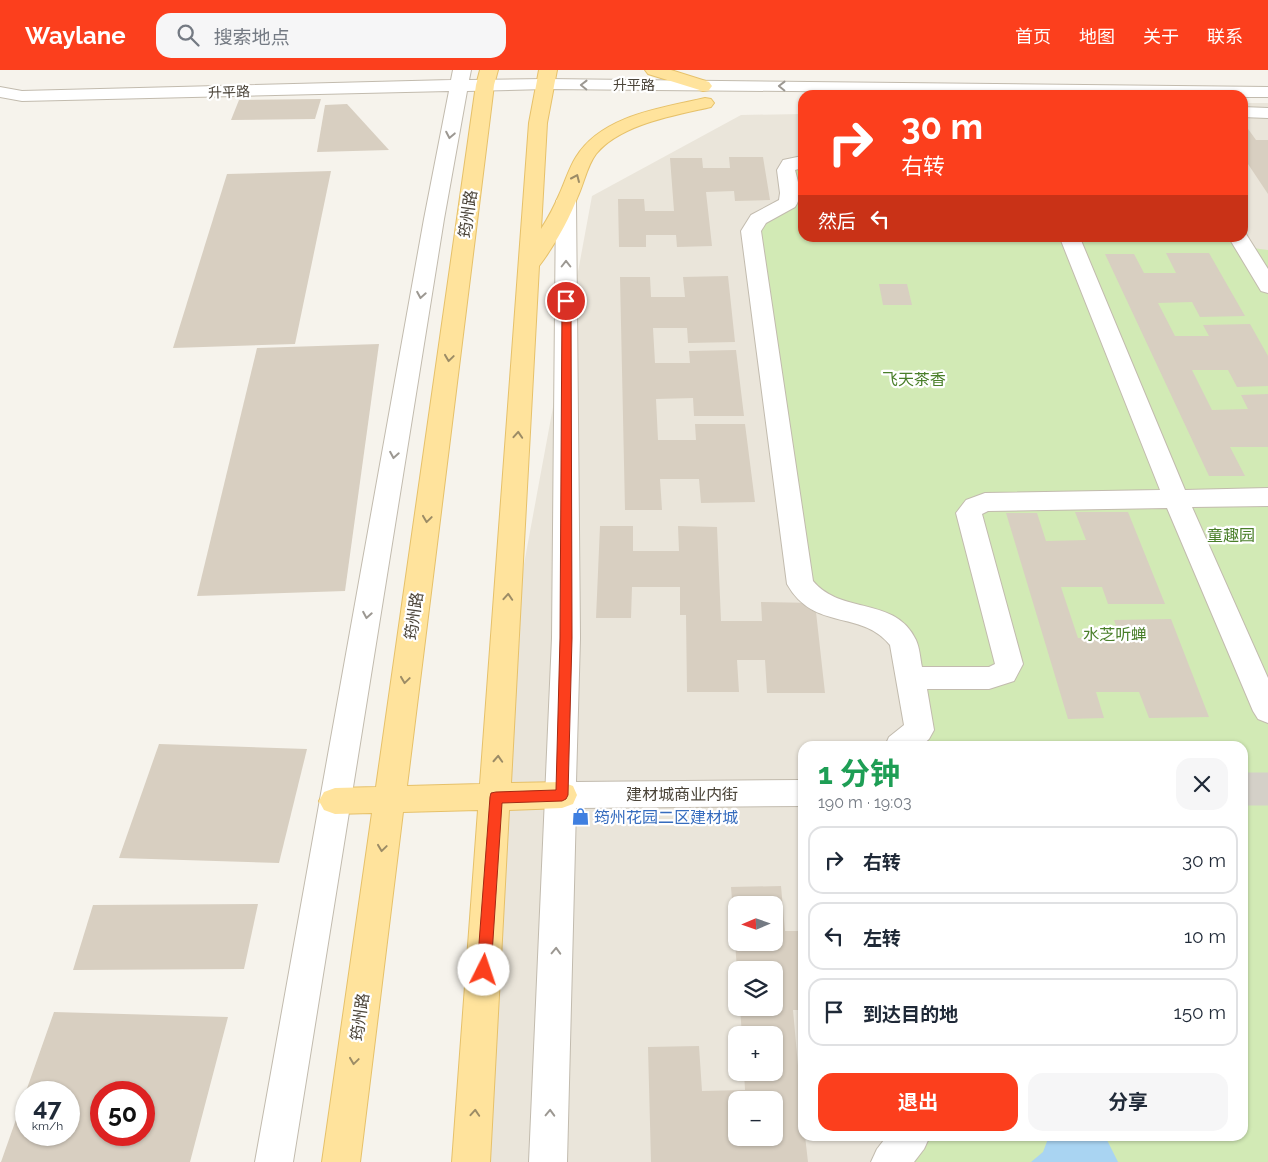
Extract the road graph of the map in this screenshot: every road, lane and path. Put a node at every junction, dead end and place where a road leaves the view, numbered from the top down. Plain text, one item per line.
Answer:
1 (654, 70) edge
2 (473, 85) edge
3 (550, 89) edge
4 (0, 92) edge
5 (1248, 92) edge
6 (1268, 92) edge
7 (704, 94) junction
8 (798, 94) edge
9 (639, 102) dead end
10 (724, 103) dead end
11 (1248, 112) edge
12 (1268, 113) edge
13 (798, 163) edge
14 (566, 201) junction
15 (792, 209) edge
16 (1072, 242) edge
17 (1239, 242) edge
18 (1243, 242) edge
19 (1268, 250) edge
20 (529, 267) junction
21 (1268, 287) edge
22 (1268, 497) edge
23 (1176, 499) junction
24 (910, 678) junction
25 (1268, 711) edge
26 (906, 741) edge
27 (798, 793) edge
28 (562, 795) junction
29 (496, 797) junction
30 (389, 800) junction
31 (335, 801) junction
32 (907, 1141) edge
33 (274, 1162) edge
34 (341, 1162) edge
35 (471, 1162) edge
36 (548, 1162) edge
37 (890, 1162) edge

1 - 7 main road
2 - 3 street, 升平路
2 - 4 street, 升平路
2 -> 30 main road, 筠州路
2 -> 31 street
7 -> 3 street, 升平路
3 - 20 main road
6 -> 5 street, 升平路
8 -> 7 street, 升平路
7 - 9 street, 升平路
7 - 10 street, 升平路
14 -> 7 main road
11 - 12 street
13 - 15 street
14 - 20 main road
28 -> 14 street
15 - 24 street
16 - 23 street
17 - 21 street
18 - 19 street
29 -> 20 main road
22 - 23 street
23 - 24 street
23 - 25 street
24 - 26 street
27 - 28 street, 建材城商业内街
28 - 29 main road
36 -> 28 street
29 - 30 main road
35 -> 29 main road
30 - 31 main road
30 -> 34 main road, 筠州路
31 - 33 street
32 - 37 street

